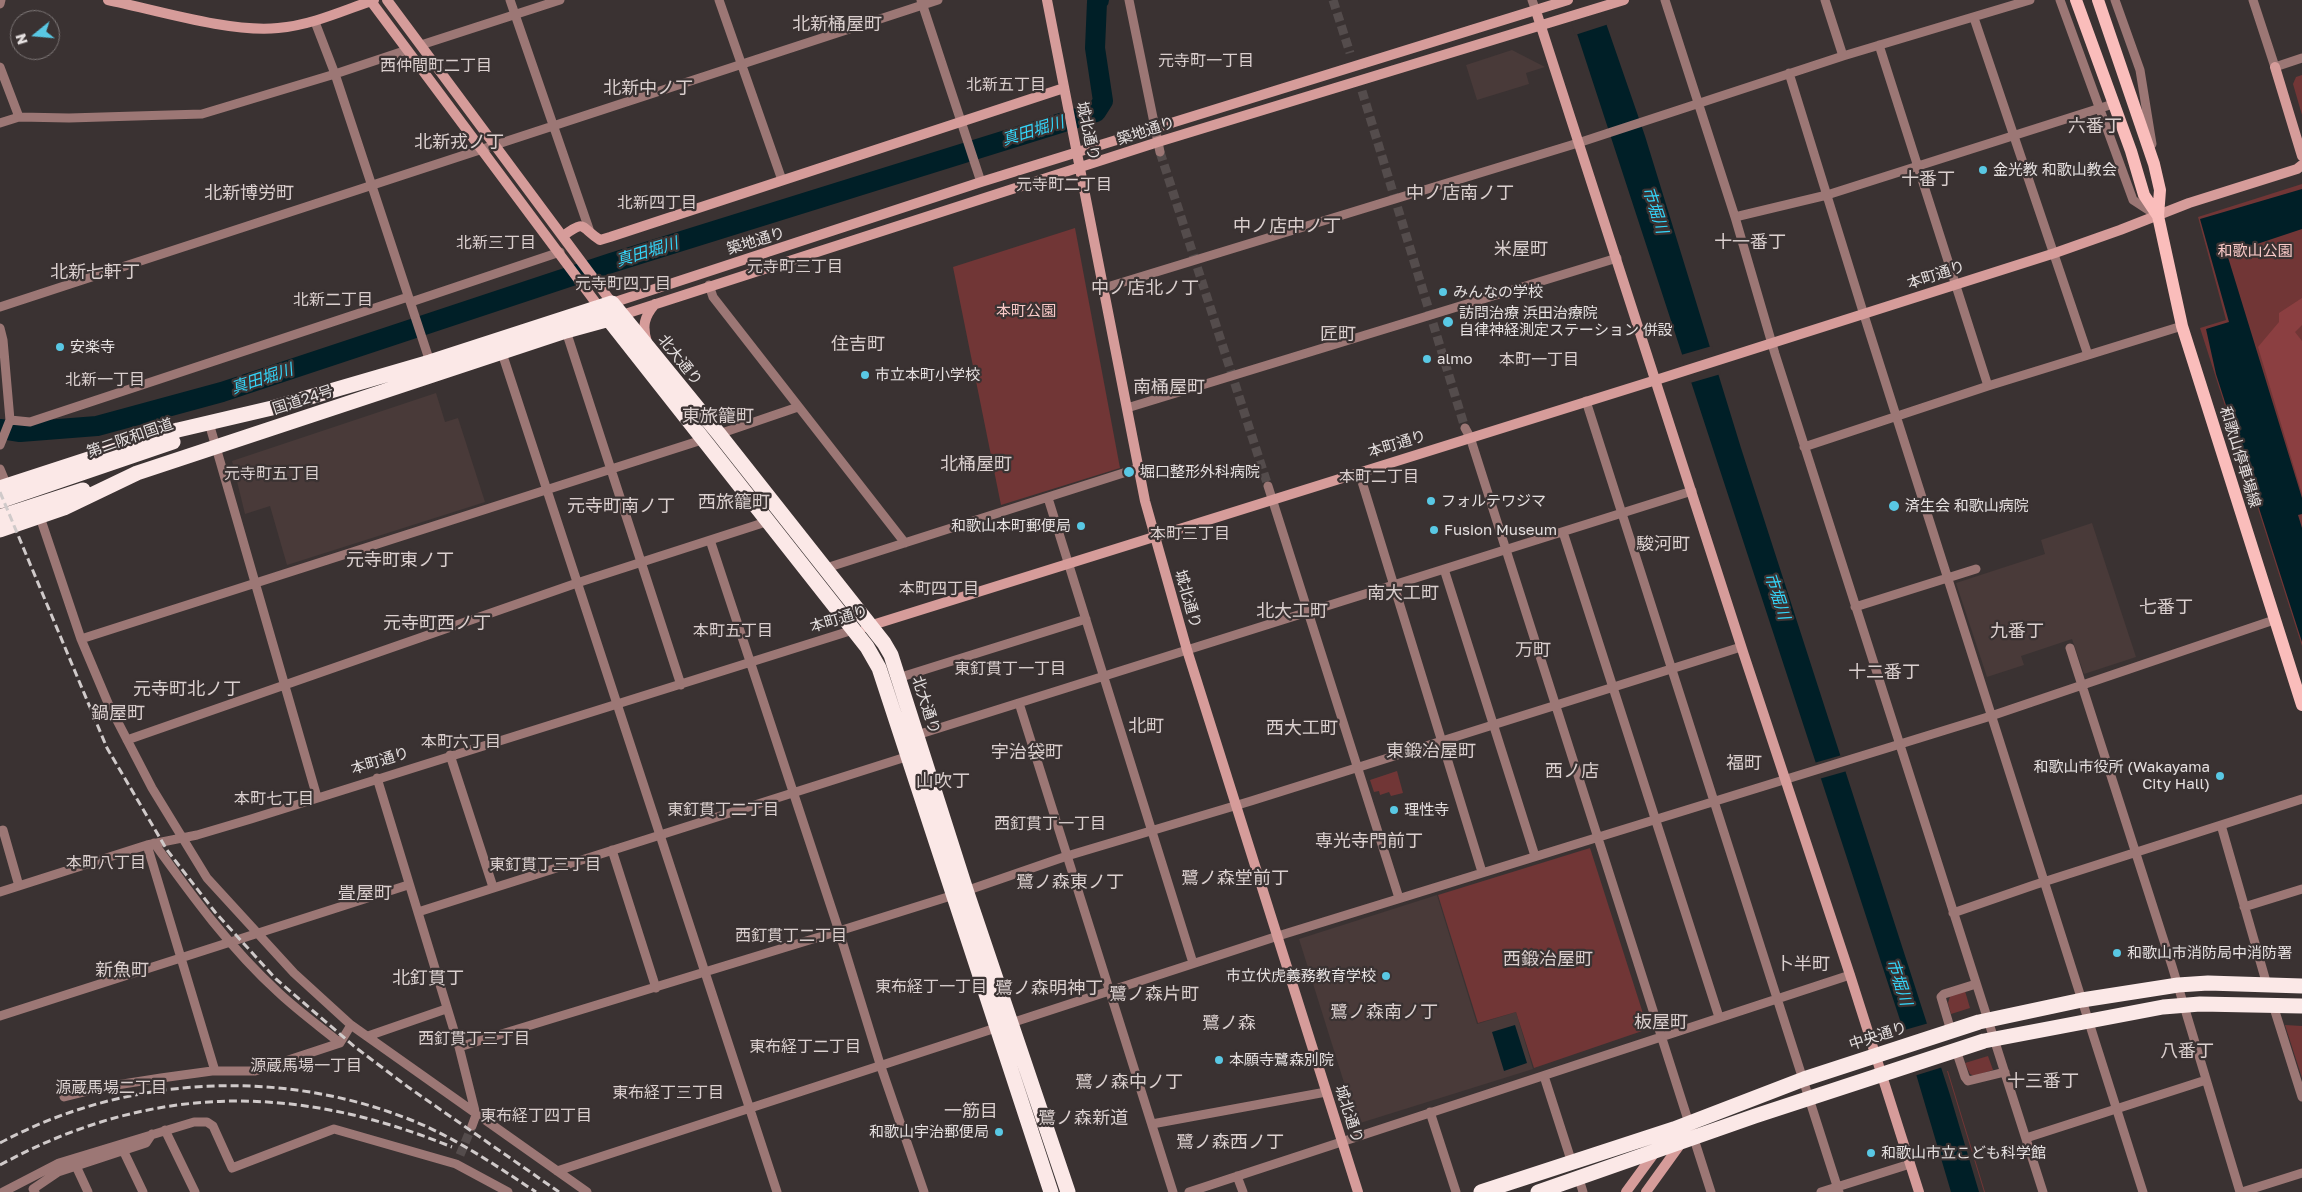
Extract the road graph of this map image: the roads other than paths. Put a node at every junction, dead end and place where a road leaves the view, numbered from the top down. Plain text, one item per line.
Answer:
1 (1, 0) edge
2 (108, 0) edge
3 (371, 0) edge
4 (387, 0) edge
5 (510, 0) edge
6 (560, 0) edge
7 (719, 0) edge
8 (938, 0) edge
9 (1047, 0) edge
10 (1129, 0) edge
11 (1532, 0) edge
12 (1568, 0) edge
13 (1624, 0) edge
14 (1665, 0) edge
15 (1826, 0) edge
16 (2030, 0) edge
17 (2060, 0) edge
18 (2076, 0) edge
19 (2098, 0) edge
20 (2115, 0) edge
21 (2253, 0) edge
22 (922, 3) edge
23 (0, 4) edge
24 (1536, 11) junction
25 (515, 15) junction
26 (1974, 18) junction
27 (315, 22) junction
28 (1540, 26) junction
29 (420, 45) junction
30 (1879, 45) junction
31 (407, 50) junction
32 (1843, 56) junction
33 (2302, 58) edge
34 (741, 64) junction
35 (0, 67) edge
36 (2275, 67) junction
37 (1790, 73) junction
38 (335, 74) junction
39 (1064, 88) junction
40 (1698, 103) junction
41 (2113, 104) junction
42 (2099, 108) junction
43 (19, 116) junction
44 (0, 123) edge
45 (962, 123) junction
46 (554, 125) junction
47 (1154, 128) junction
48 (2014, 135) junction
49 (1578, 143) junction
50 (495, 144) junction
51 (1159, 147) junction
52 (482, 149) junction
53 (1077, 153) junction
54 (2302, 156) edge
55 (2154, 164) junction
56 (2302, 165) edge
57 (1916, 167) junction
58 (1080, 168) junction
59 (782, 180) junction
60 (981, 182) junction
61 (372, 185) junction
62 (1827, 195) junction
63 (2158, 216) junction
64 (1734, 217) junction
65 (589, 229) junction
66 (563, 236) junction
67 (560, 252) junction
68 (2055, 252) junction
69 (1617, 258) junction
70 (1955, 284) junction
71 (709, 286) junction
72 (1104, 288) junction
73 (410, 300) junction
74 (656, 303) junction
75 (0, 307) edge
76 (611, 311) junction
77 (1864, 314) junction
78 (2182, 326) junction
79 (0, 328) edge
80 (566, 331) junction
81 (1771, 342) junction
82 (648, 349) junction
83 (502, 353) junction
84 (2088, 355) junction
85 (432, 369) junction
86 (1656, 380) junction
87 (1988, 386) junction
88 (1586, 402) junction
89 (798, 406) junction
90 (1128, 408) junction
91 (4, 410) edge
92 (1897, 417) junction
93 (10, 420) junction
94 (210, 426) junction
95 (1468, 432) junction
96 (712, 437) junction
97 (1, 442) edge
98 (217, 446) junction
99 (1804, 447) junction
100 (1139, 468) junction
101 (0, 469) edge
102 (613, 470) junction
103 (1359, 472) junction
104 (137, 473) junction
105 (1268, 486) tunnel mouth
106 (4, 487) edge
107 (1692, 491) junction
108 (547, 492) junction
109 (1048, 498) junction
110 (1272, 499) junction
111 (0, 501) edge
112 (1622, 513) junction
113 (40, 517) junction
114 (0, 518) edge
115 (769, 521) junction
116 (0, 530) edge
117 (1563, 532) junction
118 (1154, 536) junction
119 (710, 540) junction
120 (905, 543) junction
121 (1506, 550) junction
122 (643, 561) junction
123 (1069, 563) junction
124 (823, 569) junction
125 (1444, 569) junction
126 (1976, 569) dead end
127 (1948, 578) junction
128 (256, 583) junction
129 (577, 583) junction
130 (1394, 585) junction
131 (1855, 607) junction
132 (1309, 611) junction
133 (1086, 619) junction
134 (2274, 620) junction
135 (869, 626) junction
136 (853, 630) junction
137 (81, 639) junction
138 (1741, 647) junction
139 (2070, 648) dead end
140 (1187, 650) junction
141 (751, 663) junction
142 (1672, 669) junction
143 (1104, 676) junction
144 (898, 678) junction
145 (681, 684) junction
146 (2082, 685) junction
147 (286, 686) junction
148 (1614, 688) junction
149 (1019, 703) junction
150 (618, 704) junction
151 (1556, 705) junction
152 (2302, 705) edge
153 (1991, 716) junction
154 (1495, 726) junction
155 (918, 734) junction
156 (127, 740) junction
157 (1442, 742) junction
158 (1899, 745) junction
159 (450, 755) junction
160 (909, 756) junction
161 (1359, 768) junction
162 (377, 778) junction
163 (1786, 779) junction
164 (794, 794) junction
165 (317, 797) junction
166 (2302, 799) edge
167 (1713, 800) junction
168 (1237, 805) junction
169 (1656, 818) junction
170 (2221, 826) junction
171 (0, 831) edge
172 (1152, 832) junction
173 (661, 835) junction
174 (181, 837) junction
175 (1598, 837) junction
176 (151, 844) junction
177 (612, 850) junction
178 (2136, 853) junction
179 (1067, 856) junction
180 (1535, 856) junction
181 (1482, 872) junction
182 (2044, 881) junction
183 (408, 885) junction
184 (19, 886) junction
185 (493, 887) junction
186 (2302, 889) edge
187 (0, 892) edge
188 (960, 893) junction
189 (1399, 898) junction
190 (2244, 907) junction
191 (418, 912) junction
192 (1953, 913) junction
193 (839, 931) junction
194 (255, 933) junction
195 (1278, 936) junction
196 (229, 941) junction
197 (181, 957) junction
198 (1193, 963) junction
199 (706, 973) junction
200 (1850, 974) junction
201 (1976, 984) junction
202 (2178, 985) junction
203 (2267, 985) junction
204 (2302, 986) edge
205 (656, 988) junction
206 (1110, 989) junction
207 (1777, 999) junction
208 (2082, 1000) junction
209 (2184, 1005) junction
210 (2273, 1005) junction
211 (2302, 1006) edge
212 (446, 1009) junction
213 (0, 1016) edge
214 (1719, 1018) junction
215 (1988, 1020) junction
216 (2089, 1020) junction
217 (1004, 1024) junction
218 (352, 1025) junction
219 (1945, 1033) junction
220 (368, 1036) junction
221 (1661, 1036) junction
222 (1994, 1039) junction
223 (340, 1043) junction
224 (459, 1047) junction
225 (1951, 1051) junction
226 (1876, 1055) junction
227 (880, 1064) junction
228 (215, 1071) junction
229 (2005, 1072) junction
230 (1882, 1074) junction
231 (1544, 1076) junction
232 (1804, 1079) junction
233 (2206, 1080) junction
234 (1326, 1092) junction
235 (2302, 1096) edge
236 (64, 1097) dead end
237 (1810, 1098) junction
238 (750, 1107) junction
239 (2117, 1108) junction
240 (1430, 1112) junction
241 (476, 1115) junction
242 (1689, 1123) junction
243 (1152, 1124) junction
244 (472, 1126) tunnel mouth
245 (1674, 1129) junction
246 (165, 1130) junction
247 (152, 1134) junction
248 (2026, 1138) junction
249 (1688, 1140) junction
250 (1342, 1142) junction
251 (123, 1150) junction
252 (1654, 1152) junction
253 (460, 1155) tunnel mouth
254 (1572, 1163) junction
255 (456, 1164) junction
256 (1910, 1164) junction
257 (76, 1166) junction
258 (557, 1171) junction
259 (2302, 1173) edge
260 (1237, 1176) junction
261 (1581, 1185) edge
262 (0, 1188) edge
263 (1838, 1189) edge
264 (2, 1192) edge
265 (35, 1192) edge
266 (88, 1192) edge
267 (142, 1192) edge
268 (195, 1192) edge
269 (508, 1192) edge
270 (587, 1192) edge
271 (777, 1192) edge
272 (924, 1192) edge
273 (1051, 1192) edge
274 (1068, 1192) edge
275 (1173, 1192) edge
276 (1189, 1192) edge
277 (1242, 1192) edge
278 (1358, 1192) edge
279 (1456, 1192) edge
280 (1481, 1192) edge
281 (1538, 1192) edge
282 (1626, 1192) edge
283 (1646, 1192) edge
284 (1711, 1192) edge
285 (1821, 1192) edge
286 (1919, 1192) edge
287 (2043, 1192) edge
288 (2143, 1192) edge
289 (2241, 1192) edge

1 - 23 street
2 - 27 street
3 - 27 street
3 - 31 street
4 - 29 street
5 - 25 street
6 - 25 street
7 - 34 street
8 - 22 street
9 - 39 street, 城北通り
10 - 47 street
11 - 24 street
12 - 24 street, 築地通り
13 - 28 street, 築地通り
14 - 40 street
15 - 32 street
16 - 26 street
17 - 42 street
18 - 41 main road, 和歌山停車場線
19 - 55 main road, 和歌山停車場線
20 - 55 street
21 - 36 street
22 - 34 street
22 - 45 street
24 - 28 street
24 - 47 street, 築地通り
25 - 29 street
25 - 46 street
26 - 30 street
26 - 48 street
27 - 38 street
28 - 49 street
28 - 51 street, 築地通り
29 - 50 street
30 - 32 street
30 - 57 street
31 - 38 street
31 - 52 street
32 - 37 street
33 - 36 street
34 - 46 street
34 - 59 street
35 - 43 street
36 - 54 street
37 - 40 street
37 - 62 street
38 - 43 street
38 - 61 street
39 - 45 street
39 - 53 street, 城北通り
40 - 49 street
40 - 64 street
41 - 42 street
41 - 63 main road, 和歌山停車場線
42 - 48 street
42 - 63 street
43 - 44 street
45 - 59 street
45 - 60 street
46 - 50 street
46 - 65 street
47 - 51 street
47 - 53 street, 築地通り
48 - 57 street
48 - 68 street
49 - 69 street
49 - 72 street
50 - 52 street
50 - 66 street
51 - 58 street, 築地通り
52 - 61 street
52 - 67 street
53 - 58 street, 城北通り
53 - 60 street, 築地通り
55 - 63 main road, 和歌山停車場線
56 - 63 street, 本町通り
57 - 62 street
57 - 70 street
58 - 71 street, 築地通り
58 - 72 street, 城北通り
59 - 65 street
60 - 76 street, 築地通り
61 - 73 street
61 - 75 street
62 - 64 street
62 - 77 street
63 - 68 street, 本町通り
63 - 78 main road, 和歌山停車場線
64 - 81 street
65 - 66 street
66 - 76 street
67 - 73 street
67 - 76 street
68 - 70 street, 本町通り
68 - 84 street
69 - 86 street
69 - 90 street
70 - 77 street, 本町通り
70 - 87 street
71 - 74 street, 築地通り
71 - 89 street
72 - 90 street, 城北通り
73 - 85 street
73 - 93 street
74 - 76 street, 築地通り
74 - 82 street
76 - 80 highway, 国道24号
76 - 82 highway, 北大通り
76 - 85 highway, 国道24号
76 - 96 highway, 北大通り
77 - 81 street, 本町通り
77 - 92 street
78 - 84 street
78 - 134 main road, 和歌山停車場線
79 - 91 street
80 - 83 highway, 国道24号
80 - 102 street
81 - 86 street, 本町通り
81 - 99 street
82 - 96 highway, 北大通り
83 - 85 highway, 国道24号
83 - 108 street
84 - 87 street
85 - 94 highway, 国道24号
85 - 98 highway, 国道24号
86 - 88 street, 本町通り
86 - 107 street
87 - 92 street
88 - 95 street, 本町通り
88 - 112 street
89 - 96 street
89 - 120 street
90 - 100 street, 城北通り
91 - 93 street
92 - 99 street
92 - 127 street
93 - 97 street
94 - 98 street
94 - 106 highway, 国道24号
94 - 111 highway, 第二阪和国道
95 - 103 street, 本町通り
95 - 121 street
96 - 102 street
96 - 115 highway, 北大通り
96 - 124 highway, 北大通り
98 - 104 highway, 国道24号
98 - 128 street
99 - 131 street
100 - 109 street
100 - 118 street, 城北通り
101 - 106 street
102 - 108 street
102 - 122 street
103 - 110 street, 本町通り
103 - 130 street
104 - 113 highway, 国道24号
104 - 114 highway
105 - 110 street
107 - 112 street
107 - 138 street
108 - 128 street
108 - 129 street
109 - 120 street
109 - 123 street
110 - 118 street, 本町通り
110 - 132 street
112 - 117 street
112 - 142 street
113 - 116 highway, 国道24号
113 - 137 street
115 - 119 street
115 - 136 highway, 北大通り
117 - 121 street
117 - 148 street
118 - 123 street, 本町通り
118 - 140 street, 城北通り
119 - 122 street
119 - 141 street
120 - 124 street
121 - 125 street
121 - 151 street
122 - 129 street
122 - 145 street
123 - 133 street
123 - 135 street, 本町通り
124 - 135 highway, 北大通り
125 - 130 street
125 - 154 street
126 - 127 street
127 - 131 street
127 - 153 street
128 - 137 street
128 - 147 street
129 - 147 street
129 - 150 street
130 - 132 street
130 - 157 street
131 - 158 street
132 - 140 street
132 - 161 street
133 - 143 street
133 - 144 street
134 - 146 street
134 - 152 main road, 和歌山停車場線
135 - 136 street, 本町通り
135 - 144 highway, 北大通り
136 - 141 street, 本町通り
136 - 160 highway, 北大通り
137 - 156 street
138 - 142 street
138 - 163 street
139 - 146 street
140 - 143 street
140 - 168 street, 城北通り
141 - 145 street, 本町通り
141 - 164 street
142 - 148 street
142 - 167 street
143 - 149 street
143 - 172 street
144 - 155 highway, 北大通り
145 - 150 street, 本町通り
146 - 153 street
146 - 178 street
147 - 156 street
147 - 165 street
148 - 151 street
148 - 169 street
149 - 155 street
149 - 179 street
150 - 159 street, 本町通り
150 - 173 street
151 - 154 street
151 - 175 street
153 - 158 street
153 - 182 street
154 - 157 street
154 - 180 street
155 - 188 highway, 北大通り
156 - 174 street
157 - 161 street
157 - 181 street
158 - 163 street
158 - 192 street
159 - 162 street, 本町通り
159 - 185 street
160 - 164 street
160 - 188 highway, 北大通り
161 - 168 street
161 - 189 street
162 - 165 street, 本町通り
162 - 183 street
163 - 167 street
163 - 200 street
164 - 173 street
164 - 193 street
165 - 174 street, 本町通り
166 - 170 street
167 - 169 street
167 - 207 street
168 - 172 street
168 - 195 street, 城北通り
169 - 175 street
169 - 214 street
170 - 178 street
170 - 190 street
171 - 184 street
172 - 179 street
172 - 198 street
173 - 177 street
173 - 199 street
174 - 176 street, 本町通り
174 - 194 street
175 - 180 street
175 - 221 street
176 - 184 street, 本町通り
176 - 196 street
176 - 197 street
177 - 185 street
177 - 205 street
178 - 182 street
178 - 202 street
179 - 188 street
179 - 206 street
180 - 181 street
181 - 189 street
182 - 192 street
182 - 208 street
183 - 191 street
183 - 194 street
184 - 187 street, 本町通り
185 - 191 street
186 - 190 street
188 - 193 street
188 - 217 highway, 北大通り
189 - 195 street
190 - 203 street
191 - 212 street
192 - 201 street
193 - 199 street
193 - 227 street
194 - 196 street
194 - 218 street
195 - 198 street
195 - 234 street, 城北通り
196 - 197 street
196 - 223 street
197 - 213 street
197 - 228 street
198 - 206 street
199 - 205 street
199 - 238 street
200 - 207 street
200 - 226 street
201 - 215 street
201 - 219 street
202 - 203 highway, 中央通り
202 - 208 highway, 中央通り
202 - 209 street
203 - 204 highway, 中央通り
205 - 224 street
206 - 217 street
206 - 243 street
207 - 214 street
207 - 232 street
208 - 215 highway, 中央通り
208 - 216 street
209 - 210 highway
209 - 216 highway
209 - 233 street
210 - 211 highway
210 - 235 street
212 - 220 street
212 - 224 street
214 - 221 street
215 - 219 highway, 中央通り
215 - 222 street
216 - 222 highway
216 - 239 street
217 - 227 street
217 - 273 highway, 北大通り
217 - 274 highway, 北大通り
218 - 220 street
218 - 223 street
219 - 226 highway, 中央通り
220 - 241 street
221 - 231 street
221 - 242 street
222 - 225 highway
222 - 229 street
223 - 228 street
224 - 241 street
225 - 229 street
225 - 230 highway
226 - 230 street
226 - 232 highway, 中央通り
227 - 238 street
227 - 272 street
228 - 236 street
229 - 248 street
230 - 237 highway
230 - 256 street
231 - 240 street
231 - 254 street
232 - 237 street
232 - 242 highway, 中央通り
233 - 239 street
233 - 289 street
234 - 243 street
234 - 250 street, 城北通り
237 - 249 highway
237 - 263 street
238 - 258 street
238 - 271 street
239 - 248 street
239 - 288 street
240 - 250 street
240 - 279 street
241 - 244 street
241 - 258 street
242 - 245 highway, 中央通り
242 - 249 street
243 - 275 street
245 - 249 street
245 - 252 street
245 - 254 highway, 中央通り
246 - 247 street
246 - 255 street
246 - 268 street
247 - 251 street
247 - 264 street
248 - 287 street
249 - 252 highway
249 - 283 street
249 - 284 street
250 - 260 street
250 - 278 street, 城北通り
251 - 257 street
251 - 267 street
252 - 261 highway
252 - 282 street
253 - 255 street
254 - 280 highway, 中央通り
255 - 269 street
256 - 263 street
256 - 286 street
257 - 265 street
257 - 266 street
258 - 270 street
259 - 289 street
260 - 276 street
260 - 277 street
261 - 281 highway
262 - 264 street
263 - 285 street

